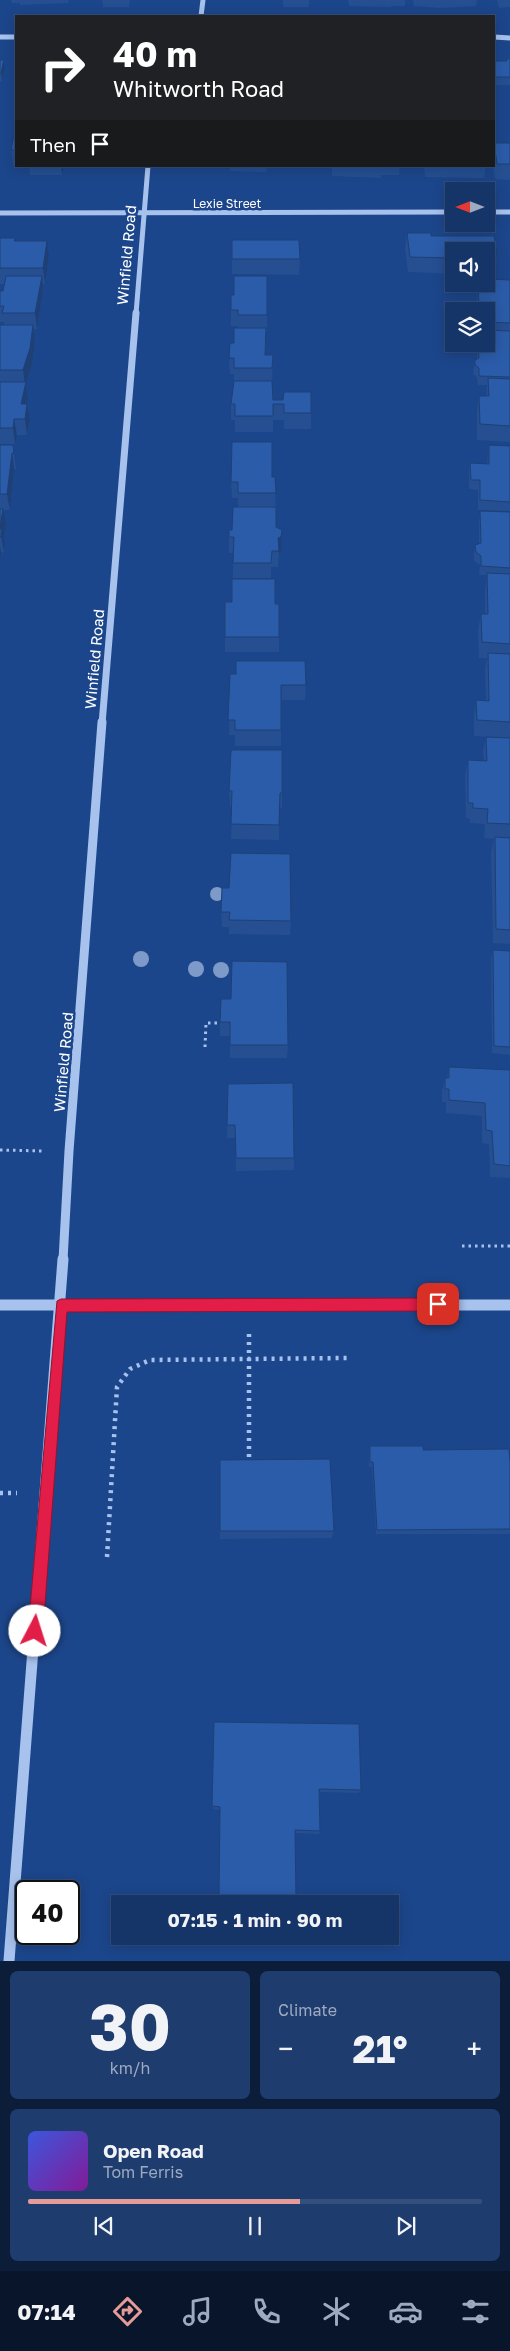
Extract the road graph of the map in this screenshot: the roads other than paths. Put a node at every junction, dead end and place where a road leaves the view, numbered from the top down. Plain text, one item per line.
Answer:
1 (203, 0) edge
2 (201, 15) edge
3 (0, 37) edge
4 (15, 37) edge
5 (495, 38) edge
6 (510, 38) edge
7 (148, 167) edge
8 (445, 212) edge
9 (495, 212) edge
10 (510, 212) edge
11 (0, 213) edge
12 (143, 213) junction
13 (0, 1305) edge
14 (510, 1305) edge
15 (61, 1306) junction
16 (9, 1961) edge

1 - 2 street
3 - 4 street
5 - 6 street
7 - 12 street, Winfield Road
8 - 12 street, Lexie Street
9 - 10 street
11 - 12 street, Lexie Street
12 - 15 street, Winfield Road
13 - 15 street
14 - 15 street
15 - 16 street, Winfield Road

